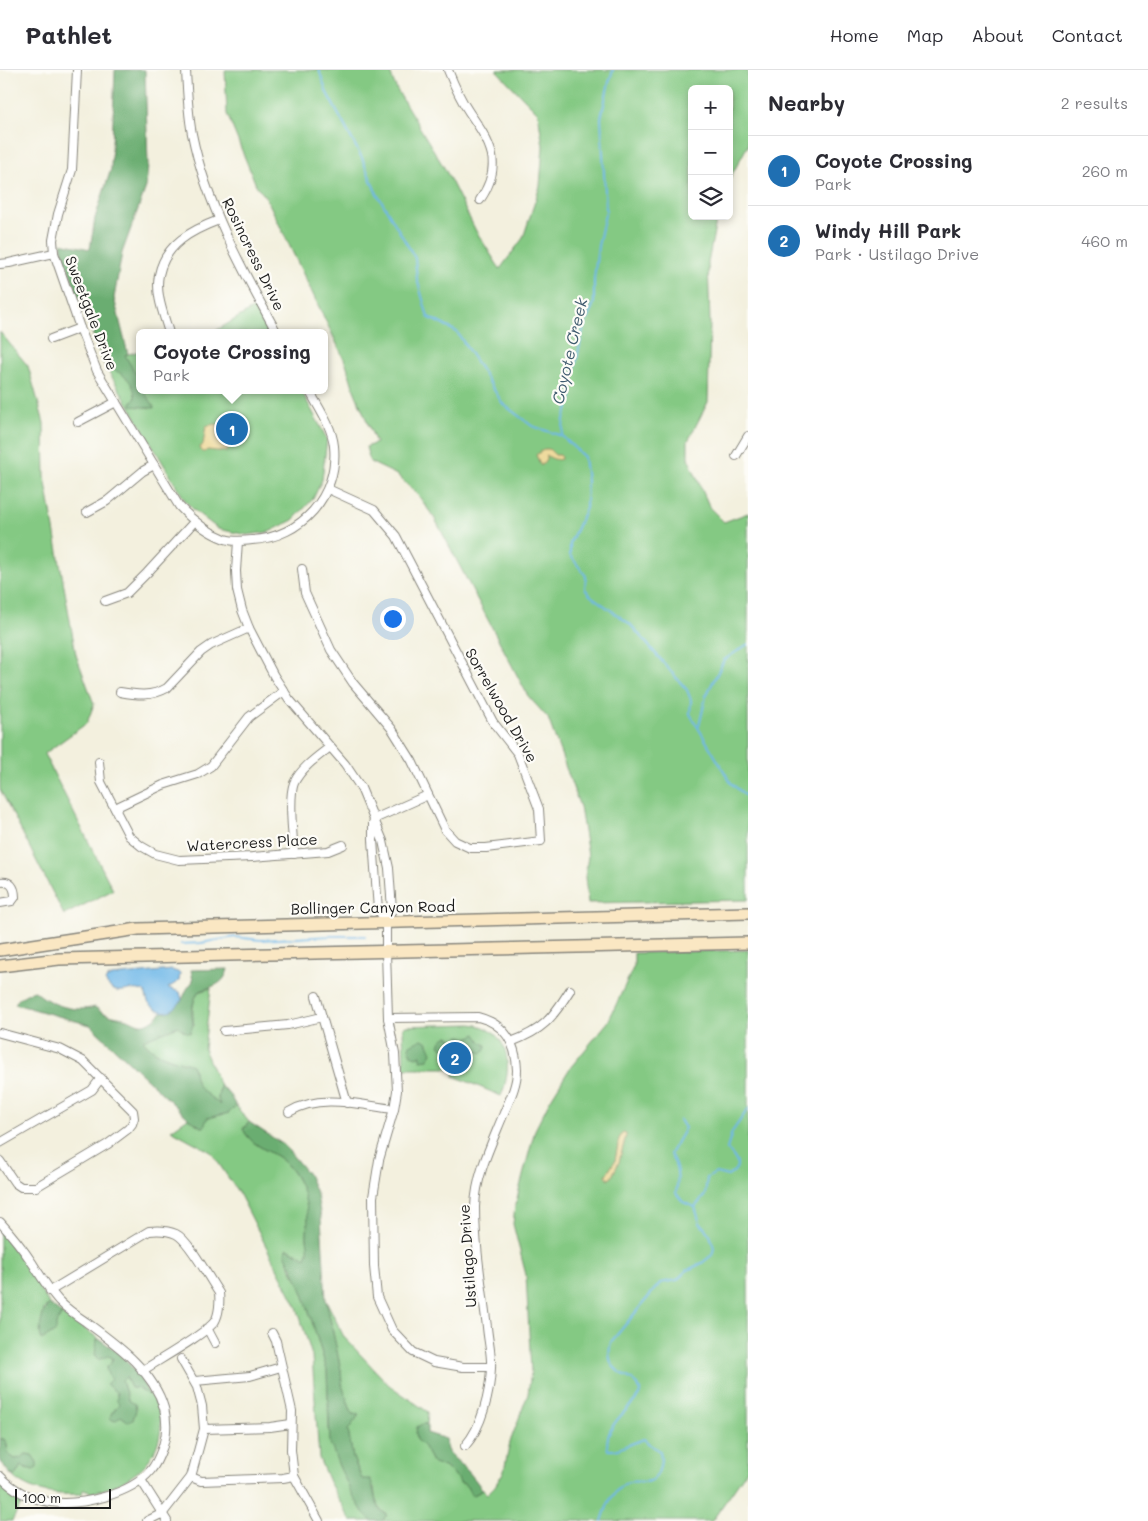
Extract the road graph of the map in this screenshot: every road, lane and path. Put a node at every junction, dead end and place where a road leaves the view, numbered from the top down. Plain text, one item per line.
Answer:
1 (77, 70) edge
2 (186, 70) edge
3 (448, 70) edge
4 (480, 200) dead end
5 (219, 220) junction
6 (54, 253) junction
7 (0, 264) edge
8 (80, 328) junction
9 (168, 329) edge
10 (275, 329) edge
11 (51, 339) dead end
12 (311, 394) edge
13 (116, 402) junction
14 (78, 422) dead end
15 (748, 436) edge
16 (736, 456) dead end
17 (154, 465) junction
18 (328, 489) junction
19 (87, 512) dead end
20 (194, 522) junction
21 (238, 541) junction
22 (302, 569) dead end
23 (105, 601) dead end
24 (249, 628) junction
25 (284, 691) junction
26 (120, 692) dead end
27 (330, 747) junction
28 (99, 762) dead end
29 (428, 795) junction
30 (115, 808) junction
31 (374, 819) junction
32 (343, 845) dead end
33 (294, 854) junction
34 (0, 882) edge
35 (0, 903) edge
36 (748, 913) edge
37 (386, 921) junction
38 (748, 943) edge
39 (0, 950) edge
40 (386, 951) junction
41 (0, 966) edge
42 (570, 990) dead end
43 (316, 996) dead end
44 (322, 1017) junction
45 (388, 1018) junction
46 (224, 1031) dead end
47 (0, 1033) edge
48 (511, 1042) junction
49 (101, 1078) junction
50 (347, 1103) junction
51 (394, 1109) junction
52 (289, 1112) dead end
53 (0, 1144) edge
54 (0, 1161) edge
55 (0, 1222) edge
56 (50, 1291) junction
57 (207, 1328) junction
58 (272, 1333) dead end
59 (215, 1343) dead end
60 (181, 1359) dead end
61 (281, 1367) junction
62 (491, 1368) junction
63 (142, 1371) junction
64 (194, 1381) junction
65 (291, 1424) junction
66 (204, 1429) junction
67 (465, 1446) dead end
68 (0, 1476) edge
69 (294, 1476) junction
70 (191, 1477) junction
71 (141, 1480) junction
72 (163, 1513) junction
73 (147, 1521) edge
74 (167, 1521) edge
75 (318, 1521) edge

1 - 6 street, Sweetgale Drive
2 - 5 street, Rosincress Drive
3 - 4 street
5 - 9 street
5 - 10 street, Rosincress Drive
6 - 7 street
6 - 8 street, Sweetgale Drive
8 - 11 street
8 - 13 street, Sweetgale Drive
12 - 18 street
13 - 14 street
13 - 17 street, Sweetgale Drive
15 - 16 street
17 - 19 street
17 - 20 street, Sweetgale Drive
18 - 21 street
18 - 29 street, Sorrelwood Drive
20 - 21 street, Sweetgale Drive
20 - 23 street
21 - 24 street
22 - 29 street
24 - 25 street
24 - 26 street
25 - 27 street
25 - 30 street
27 - 31 street
27 - 33 street
28 - 30 street, Watercress Place
29 - 31 street
30 - 33 street, Watercress Place
31 - 37 street
31 - 37 street
32 - 33 street, Watercress Place
34 - 35 street
36 - 37 main road, Bollinger Canyon Road
37 - 39 main road, Bollinger Canyon Road
37 - 40 street
38 - 40 main road
40 - 41 main road
40 - 45 street
42 - 48 street
43 - 44 street
44 - 46 street
44 - 50 street
45 - 48 street, Ustilago Drive
45 - 51 street
47 - 49 street
48 - 62 street, Ustilago Drive
49 - 53 street
49 - 54 street
50 - 51 street
50 - 52 street
51 - 62 street
55 - 56 street
56 - 57 street
56 - 63 street
57 - 59 street
57 - 63 street
58 - 61 street
60 - 64 street
61 - 64 street
61 - 65 street
62 - 67 street, Ustilago Drive
63 - 71 street
64 - 66 street
65 - 66 street
65 - 69 street
66 - 70 street
68 - 71 street
69 - 70 street
69 - 75 street
70 - 72 street
71 - 72 street
72 - 73 street
72 - 74 street

